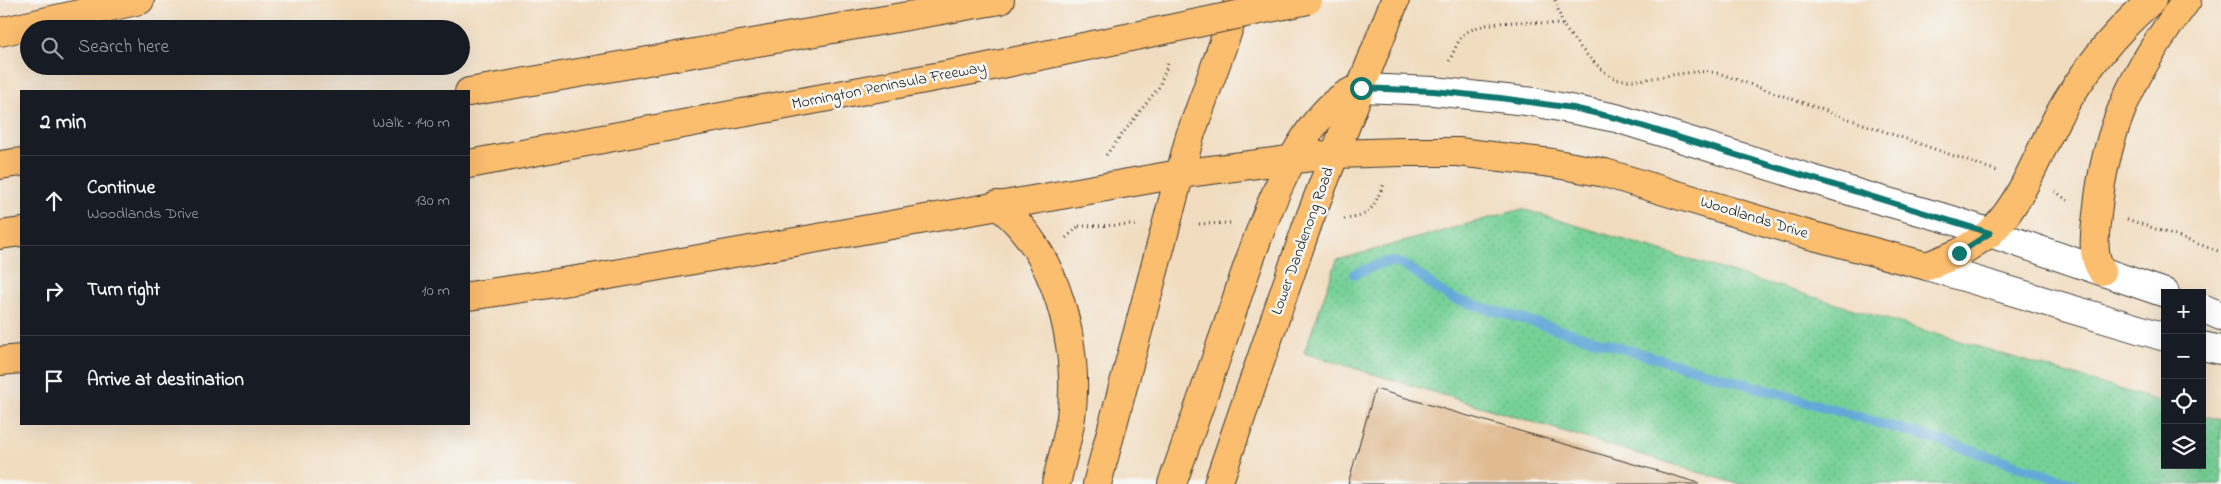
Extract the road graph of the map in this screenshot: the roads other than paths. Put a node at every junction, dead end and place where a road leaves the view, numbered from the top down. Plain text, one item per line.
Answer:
1 (140, 0) edge
2 (1238, 0) edge
3 (1308, 0) edge
4 (1395, 0) edge
5 (2152, 0) edge
6 (2187, 0) edge
7 (989, 2) edge
8 (52, 20) edge
9 (20, 27) edge
10 (0, 32) edge
11 (1361, 88) junction
12 (470, 92) edge
13 (1335, 154) junction
14 (1293, 159) junction
15 (20, 162) edge
16 (470, 164) edge
17 (0, 165) edge
18 (1179, 174) junction
19 (997, 205) junction
20 (20, 232) edge
21 (1990, 233) junction
22 (0, 235) edge
23 (1927, 266) junction
24 (2102, 270) junction
25 (2161, 292) edge
26 (470, 296) edge
27 (2206, 310) edge
28 (2221, 316) edge
29 (2161, 336) edge
30 (2206, 347) edge
31 (2221, 350) edge
32 (20, 359) edge
33 (0, 361) edge
34 (1056, 484) edge
35 (1097, 484) edge
36 (1172, 484) edge
37 (1218, 484) edge

1 - 8 main road
2 - 18 main road
3 - 16 main road, Mornington Peninsula Freeway, bridge
4 - 11 main road, Lower Dandenong Road
5 - 21 main road
6 - 24 main road
7 - 12 main road
9 - 10 main road
11 - 13 main road, Lower Dandenong Road
11 - 14 main road
11 - 21 street
13 - 14 main road, Woodlands Drive
13 - 23 main road, Woodlands Drive
13 - 37 main road, Lower Dandenong Road
14 - 18 main road, Woodlands Drive
14 - 36 main road
15 - 17 main road
18 - 19 main road, Woodlands Drive
18 - 35 main road
19 - 26 main road, Woodlands Drive
19 - 34 main road
20 - 22 main road
21 - 23 main road
21 - 24 street
23 - 29 street, Woodlands Drive
24 - 25 street
27 - 28 street
30 - 31 street
32 - 33 main road

